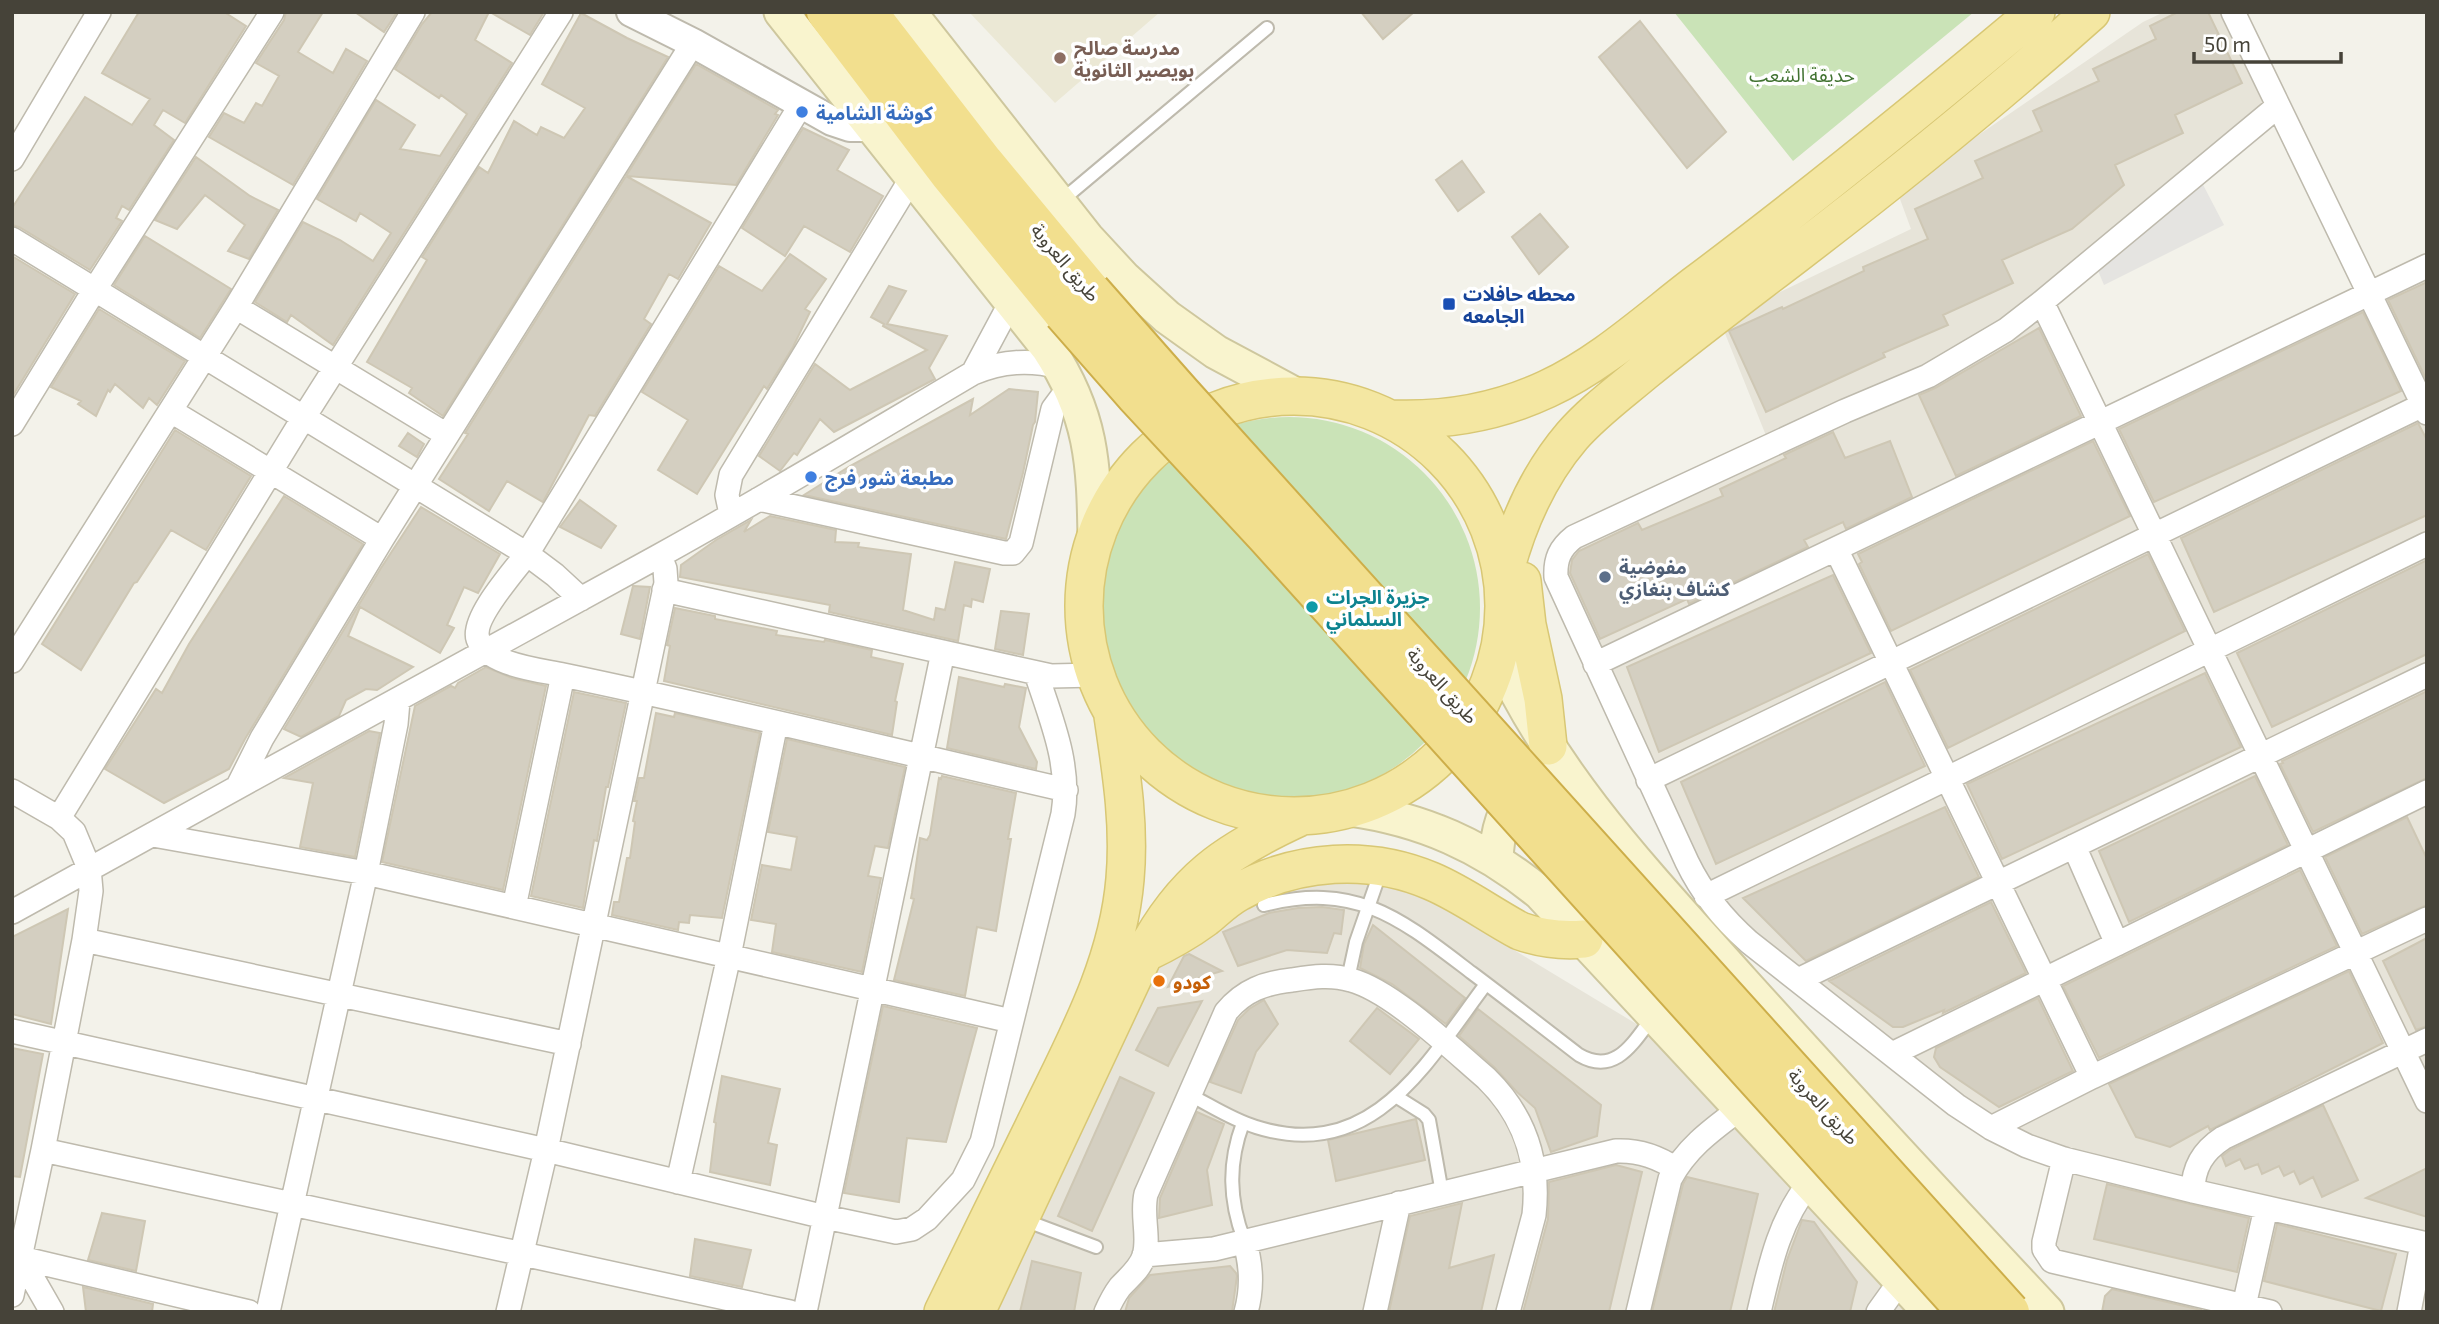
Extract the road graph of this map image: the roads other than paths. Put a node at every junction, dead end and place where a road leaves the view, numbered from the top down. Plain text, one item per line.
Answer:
1 (99, 12) edge
2 (272, 12) edge
3 (413, 12) edge
4 (561, 12) edge
5 (631, 12) edge
6 (780, 12) edge
7 (826, 12) edge
8 (867, 12) edge
9 (909, 12) edge
10 (2036, 12) edge
11 (2091, 12) edge
12 (2233, 12) edge
13 (1267, 28) dead end
14 (693, 43) junction
15 (802, 103) junction
16 (2278, 106) junction
17 (870, 127) junction
18 (12, 159) edge
19 (911, 179) junction
20 (1059, 203) junction
21 (12, 239) edge
22 (2427, 265) edge
23 (95, 289) junction
24 (2368, 293) junction
25 (1144, 297) junction
26 (1077, 302) junction
27 (2042, 302) junction
28 (1011, 303) junction
29 (236, 307) junction
30 (205, 357) junction
31 (337, 366) junction
32 (1059, 367) junction
33 (973, 373) junction
34 (1296, 395) junction
35 (2425, 407) edge
36 (171, 411) junction
37 (304, 417) junction
38 (1392, 419) junction
39 (2100, 422) junction
40 (12, 424) edge
41 (447, 435) junction
42 (271, 471) junction
43 (416, 485) junction
44 (759, 499) junction
45 (1526, 508) junction
46 (731, 514) junction
47 (2155, 535) junction
48 (382, 539) junction
49 (1095, 541) junction
50 (2427, 544) edge
51 (1836, 548) junction
52 (527, 554) junction
53 (660, 556) junction
54 (1502, 579) junction
55 (664, 590) junction
56 (580, 599) junction
57 (2210, 650) junction
58 (486, 651) junction
59 (943, 652) junction
60 (1499, 654) junction
61 (12, 661) edge
62 (1891, 662) junction
63 (1595, 664) junction
64 (1036, 673) junction
65 (563, 675) junction
66 (2427, 675) edge
67 (1096, 676) junction
68 (643, 691) junction
69 (398, 701) junction
70 (1112, 711) junction
71 (776, 723) junction
72 (1554, 754) junction
73 (2260, 756) junction
74 (921, 757) junction
75 (1947, 778) junction
76 (1648, 779) junction
77 (238, 786) junction
78 (1066, 790) junction
79 (12, 791) edge
80 (2425, 797) edge
81 (1349, 810) junction
82 (1300, 817) junction
83 (59, 818) junction
84 (153, 835) junction
85 (2074, 846) junction
86 (2306, 851) junction
87 (1496, 860) junction
88 (1382, 867) junction
89 (89, 869) junction
90 (366, 873) junction
91 (1997, 884) junction
92 (1706, 896) junction
93 (1264, 905) dead end
94 (1367, 905) junction
95 (514, 907) junction
96 (12, 912) edge
97 (2427, 919) edge
98 (594, 925) junction
99 (1584, 939) junction
100 (84, 940) junction
101 (2118, 944) junction
102 (2355, 953) junction
103 (1144, 954) junction
104 (729, 956) junction
105 (1348, 979) junction
106 (1798, 980) junction
107 (2044, 980) junction
108 (1486, 984) junction
109 (873, 989) junction
110 (339, 993) junction
111 (1654, 1015) junction
112 (1011, 1021) junction
113 (12, 1031) edge
114 (2427, 1040) edge
115 (1442, 1041) junction
116 (64, 1042) junction
117 (569, 1044) junction
118 (2403, 1051) junction
119 (1892, 1054) junction
120 (2092, 1077) junction
121 (1188, 1094) junction
122 (1397, 1097) junction
123 (315, 1100) junction
124 (2427, 1101) edge
125 (1741, 1108) junction
126 (1243, 1123) junction
127 (1991, 1128) junction
128 (43, 1150) junction
129 (546, 1150) junction
130 (2063, 1159) junction
131 (1676, 1168) junction
132 (1535, 1170) junction
133 (678, 1182) junction
134 (1810, 1182) junction
135 (2193, 1191) junction
136 (1443, 1193) junction
137 (1399, 1203) junction
138 (292, 1204) junction
139 (2266, 1208) junction
140 (825, 1217) junction
141 (1020, 1219) junction
142 (1244, 1240) junction
143 (2424, 1244) edge
144 (1096, 1247) dead end
145 (15, 1253) edge
146 (522, 1254) junction
147 (1144, 1255) junction
148 (1900, 1280) junction
149 (12, 1295) edge
150 (2243, 1309) edge
151 (52, 1312) edge
152 (249, 1312) edge
153 (268, 1312) edge
154 (508, 1312) edge
155 (790, 1312) edge
156 (805, 1312) edge
157 (943, 1312) edge
158 (976, 1312) edge
159 (1106, 1312) edge
160 (1246, 1312) edge
161 (1375, 1312) edge
162 (1508, 1312) edge
163 (1638, 1312) edge
164 (1759, 1312) edge
165 (1878, 1312) edge
166 (1930, 1312) edge
167 (1967, 1312) edge
168 (2010, 1312) edge
169 (2047, 1312) edge
170 (2270, 1312) edge
171 (2409, 1312) edge

1 - 18 street
2 - 23 street
3 - 29 street
4 - 31 street
5 - 14 street
6 - 17 main road
7 - 26 highway, طريق العروبة
8 - 26 highway, طريق العروبة
9 - 20 main road
10 - 38 main road
11 - 45 main road
12 - 16 street
13 - 20 lane
14 - 15 street
14 - 41 street
15 - 17 street
15 - 52 street
16 - 24 street
16 - 27 street
17 - 19 main road
19 - 28 main road
19 - 46 street
20 - 25 main road
21 - 23 street
22 - 24 street
23 - 30 street
23 - 40 street
24 - 35 street
24 - 39 street
25 - 32 main road
25 - 34 main road
26 - 167 highway, طريق العروبة, bridge
26 - 168 highway, طريق العروبة, bridge
27 - 39 street
27 - 63 street
28 - 32 main road
28 - 33 street
29 - 30 street
29 - 31 street
30 - 36 street
30 - 37 street
31 - 37 street
31 - 41 street
32 - 33 street
32 - 44 street
32 - 49 main road
33 - 44 street
34 - 38 main road
34 - 49 main road
35 - 47 street
36 - 42 street
36 - 61 street
37 - 42 street
37 - 43 street
38 - 54 main road
39 - 47 street
39 - 51 street
41 - 43 street
42 - 48 street
42 - 83 street
43 - 48 street
43 - 52 street
44 - 46 street
45 - 54 main road
45 - 72 main road
46 - 53 street
47 - 57 street
47 - 62 street
48 - 77 street
49 - 67 main road
50 - 57 street
51 - 62 street
51 - 63 street
52 - 56 street
52 - 58 street
53 - 55 street
53 - 56 street
54 - 60 main road
55 - 59 street
55 - 68 street
56 - 58 street
57 - 73 street
57 - 75 street
58 - 65 street
58 - 69 street
59 - 64 street
59 - 74 street
60 - 72 main road, طريق العروبة
60 - 81 main road
62 - 75 street
62 - 76 street
63 - 76 street
64 - 67 street
64 - 78 street
65 - 68 street
65 - 95 street
66 - 73 street
67 - 70 main road
68 - 71 street
68 - 98 street
69 - 77 street
69 - 90 street
70 - 82 main road
70 - 157 main road
71 - 74 street
71 - 104 street
72 - 87 main road
72 - 169 main road, طريق العروبة
73 - 85 street
73 - 86 street
74 - 78 street
74 - 109 street
75 - 91 street
75 - 92 street
76 - 92 street
77 - 84 street
78 - 112 street
79 - 83 street
80 - 86 street
81 - 82 main road
81 - 87 main road
82 - 103 main road
83 - 89 street
84 - 89 street
84 - 90 street
85 - 91 street
85 - 101 street
86 - 101 street
86 - 102 street
87 - 99 main road
88 - 94 lane
88 - 99 main road
88 - 103 main road
89 - 96 street
89 - 100 street
90 - 95 street
90 - 110 street
91 - 106 street
91 - 107 street
92 - 106 street
93 - 94 lane
94 - 105 lane
94 - 108 lane
95 - 98 street
97 - 102 street
98 - 104 street
98 - 117 street
99 - 111 main road
100 - 110 street
100 - 116 street
101 - 107 street
102 - 118 street
102 - 120 street
103 - 141 main road
104 - 109 street
104 - 133 street
105 - 115 street
105 - 121 street
106 - 119 street
107 - 119 street
107 - 120 street
108 - 111 lane
108 - 115 lane
109 - 112 street
109 - 140 street
110 - 117 street
110 - 123 street
111 - 125 main road
112 - 140 street
113 - 116 street
114 - 118 street
115 - 122 lane
115 - 132 street
116 - 123 street
116 - 128 street
117 - 129 street
118 - 124 street
118 - 135 street
119 - 127 street
120 - 127 street
121 - 126 lane
121 - 147 street
122 - 126 lane
122 - 136 lane
123 - 129 street
123 - 138 street
125 - 131 street
125 - 134 main road
126 - 142 lane
127 - 130 street
128 - 138 street
128 - 145 street
129 - 133 street
129 - 146 street
130 - 135 street
130 - 150 street
131 - 132 street
131 - 163 street
132 - 136 street
132 - 162 street
133 - 140 street
134 - 148 main road
134 - 164 street
135 - 139 street
136 - 137 street
137 - 142 street
137 - 161 street
138 - 146 street
138 - 153 street
139 - 143 street
139 - 150 street
140 - 156 street
141 - 144 lane
141 - 158 main road
142 - 147 street
142 - 160 street
143 - 171 street
145 - 149 street
145 - 151 street
145 - 152 street
146 - 154 street
146 - 155 street
147 - 159 street
148 - 165 street
148 - 166 main road
150 - 170 street

